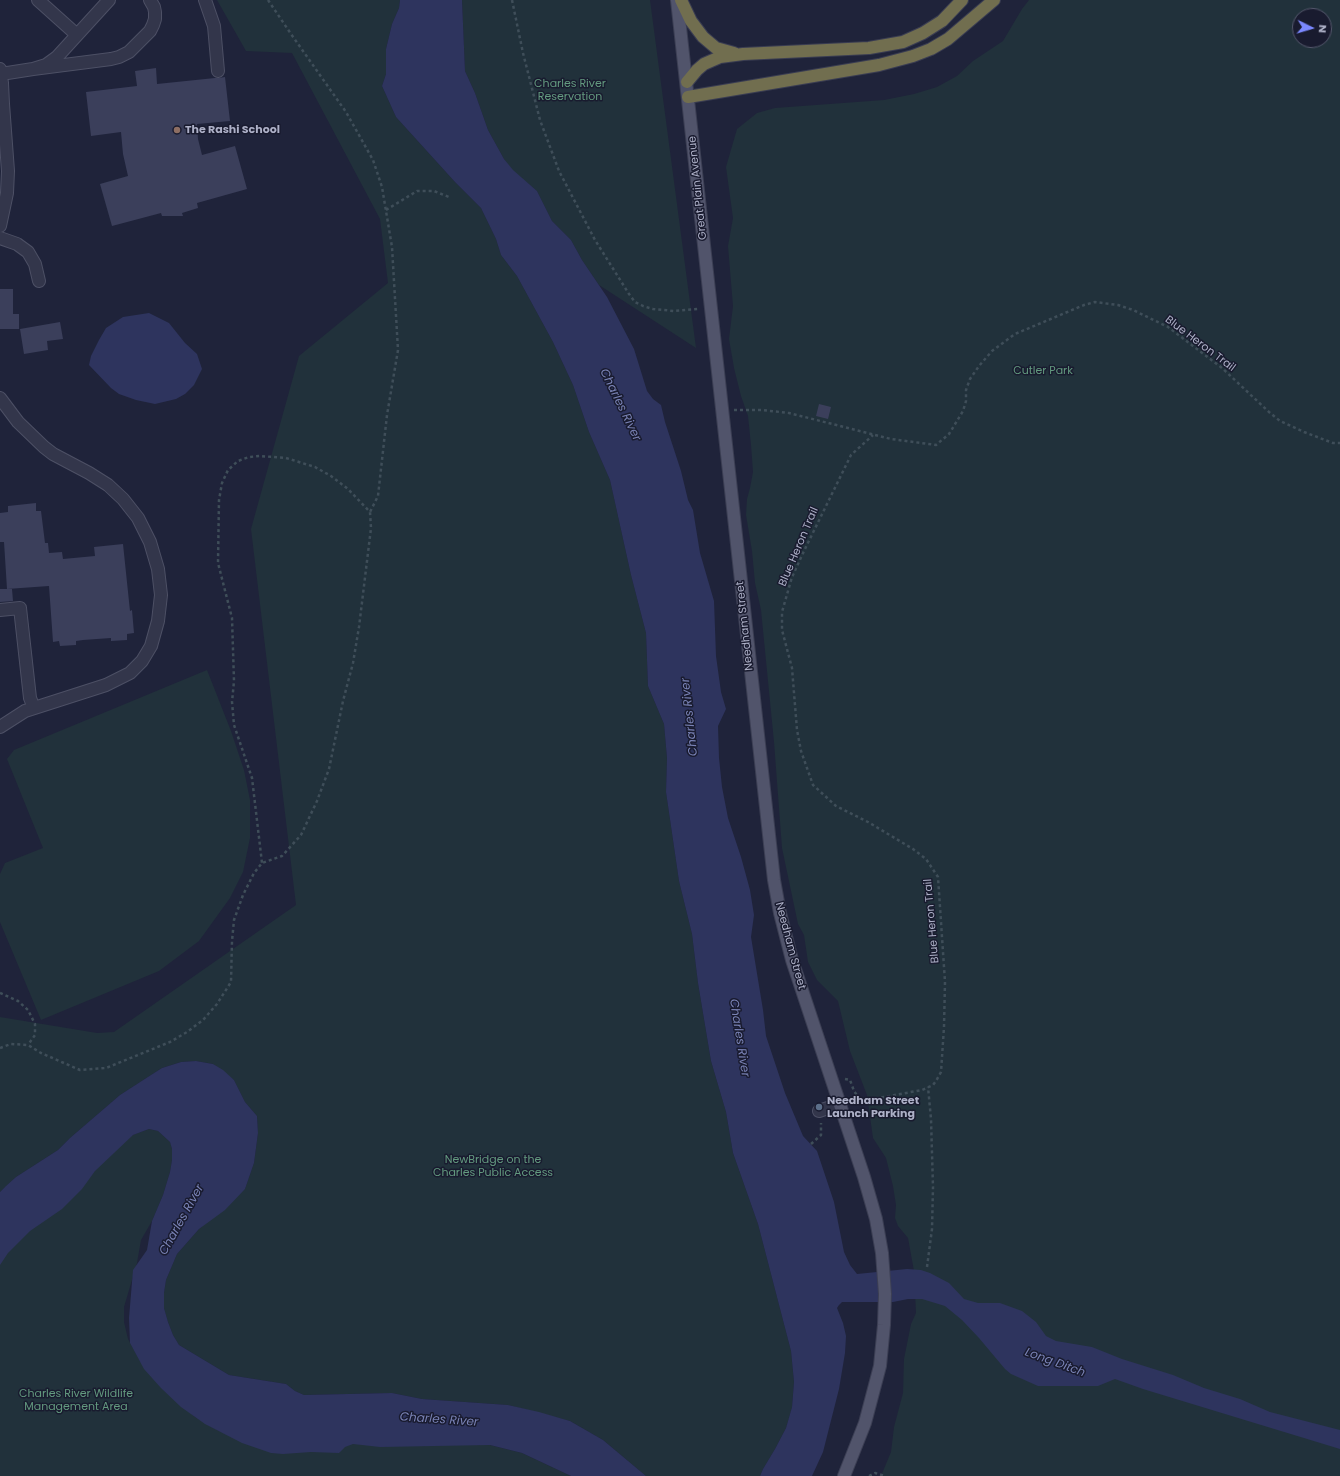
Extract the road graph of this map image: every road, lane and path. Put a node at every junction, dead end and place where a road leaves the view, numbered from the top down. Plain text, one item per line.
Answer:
1 (38, 0) edge
2 (109, 0) edge
3 (150, 0) edge
4 (205, 0) edge
5 (268, 0) edge
6 (512, 0) edge
7 (677, 0) edge
8 (681, 0) edge
9 (962, 0) edge
10 (994, 0) edge
11 (76, 35) junction
12 (743, 54) junction
13 (33, 69) junction
14 (218, 71) dead end
15 (1, 72) edge
16 (686, 82) junction
17 (688, 97) junction
18 (449, 197) dead end
19 (386, 210) junction
20 (0, 226) edge
21 (0, 238) edge
22 (39, 281) dead end
23 (711, 308) junction
24 (718, 377) joint
25 (0, 398) edge
26 (722, 410) junction
27 (873, 435) junction
28 (1340, 443) edge
29 (370, 512) junction
30 (0, 610) edge
31 (34, 708) junction
32 (0, 727) edge
33 (262, 863) junction
34 (0, 993) edge
35 (28, 1045) junction
36 (0, 1048) edge
37 (832, 1082) junction
38 (928, 1088) junction
39 (840, 1104) junction
40 (819, 1111) joint
41 (811, 1144) dead end
42 (927, 1267) dead end
43 (844, 1476) edge
44 (870, 1476) edge
45 (885, 1476) edge

1 - 11 street
2 - 11 street
3 - 13 street
4 - 14 street
5 - 19 path
6 - 23 path
7 - 16 main road, Great Plain Avenue
8 - 12 highway
9 - 12 highway
10 - 17 highway
11 - 13 street
12 - 16 highway
13 - 15 street
15 - 20 street
16 - 17 main road, Great Plain Avenue
17 - 23 main road, Great Plain Avenue
18 - 19 path
19 - 29 path
21 - 22 street
23 - 24 main road, Great Plain Avenue
24 - 26 main road, Needham Street
25 - 31 street
26 - 27 path
26 - 37 main road, Needham Street
27 - 28 path, Blue Heron Trail
27 - 38 path, Blue Heron Trail
29 - 33 path
29 - 33 path
30 - 31 street
31 - 32 street
33 - 35 path
34 - 35 path
35 - 36 path
37 - 38 path
37 - 39 main road, Needham Street
38 - 42 path
39 - 40 street
39 - 43 main road, Needham Street
40 - 41 path
44 - 45 path

